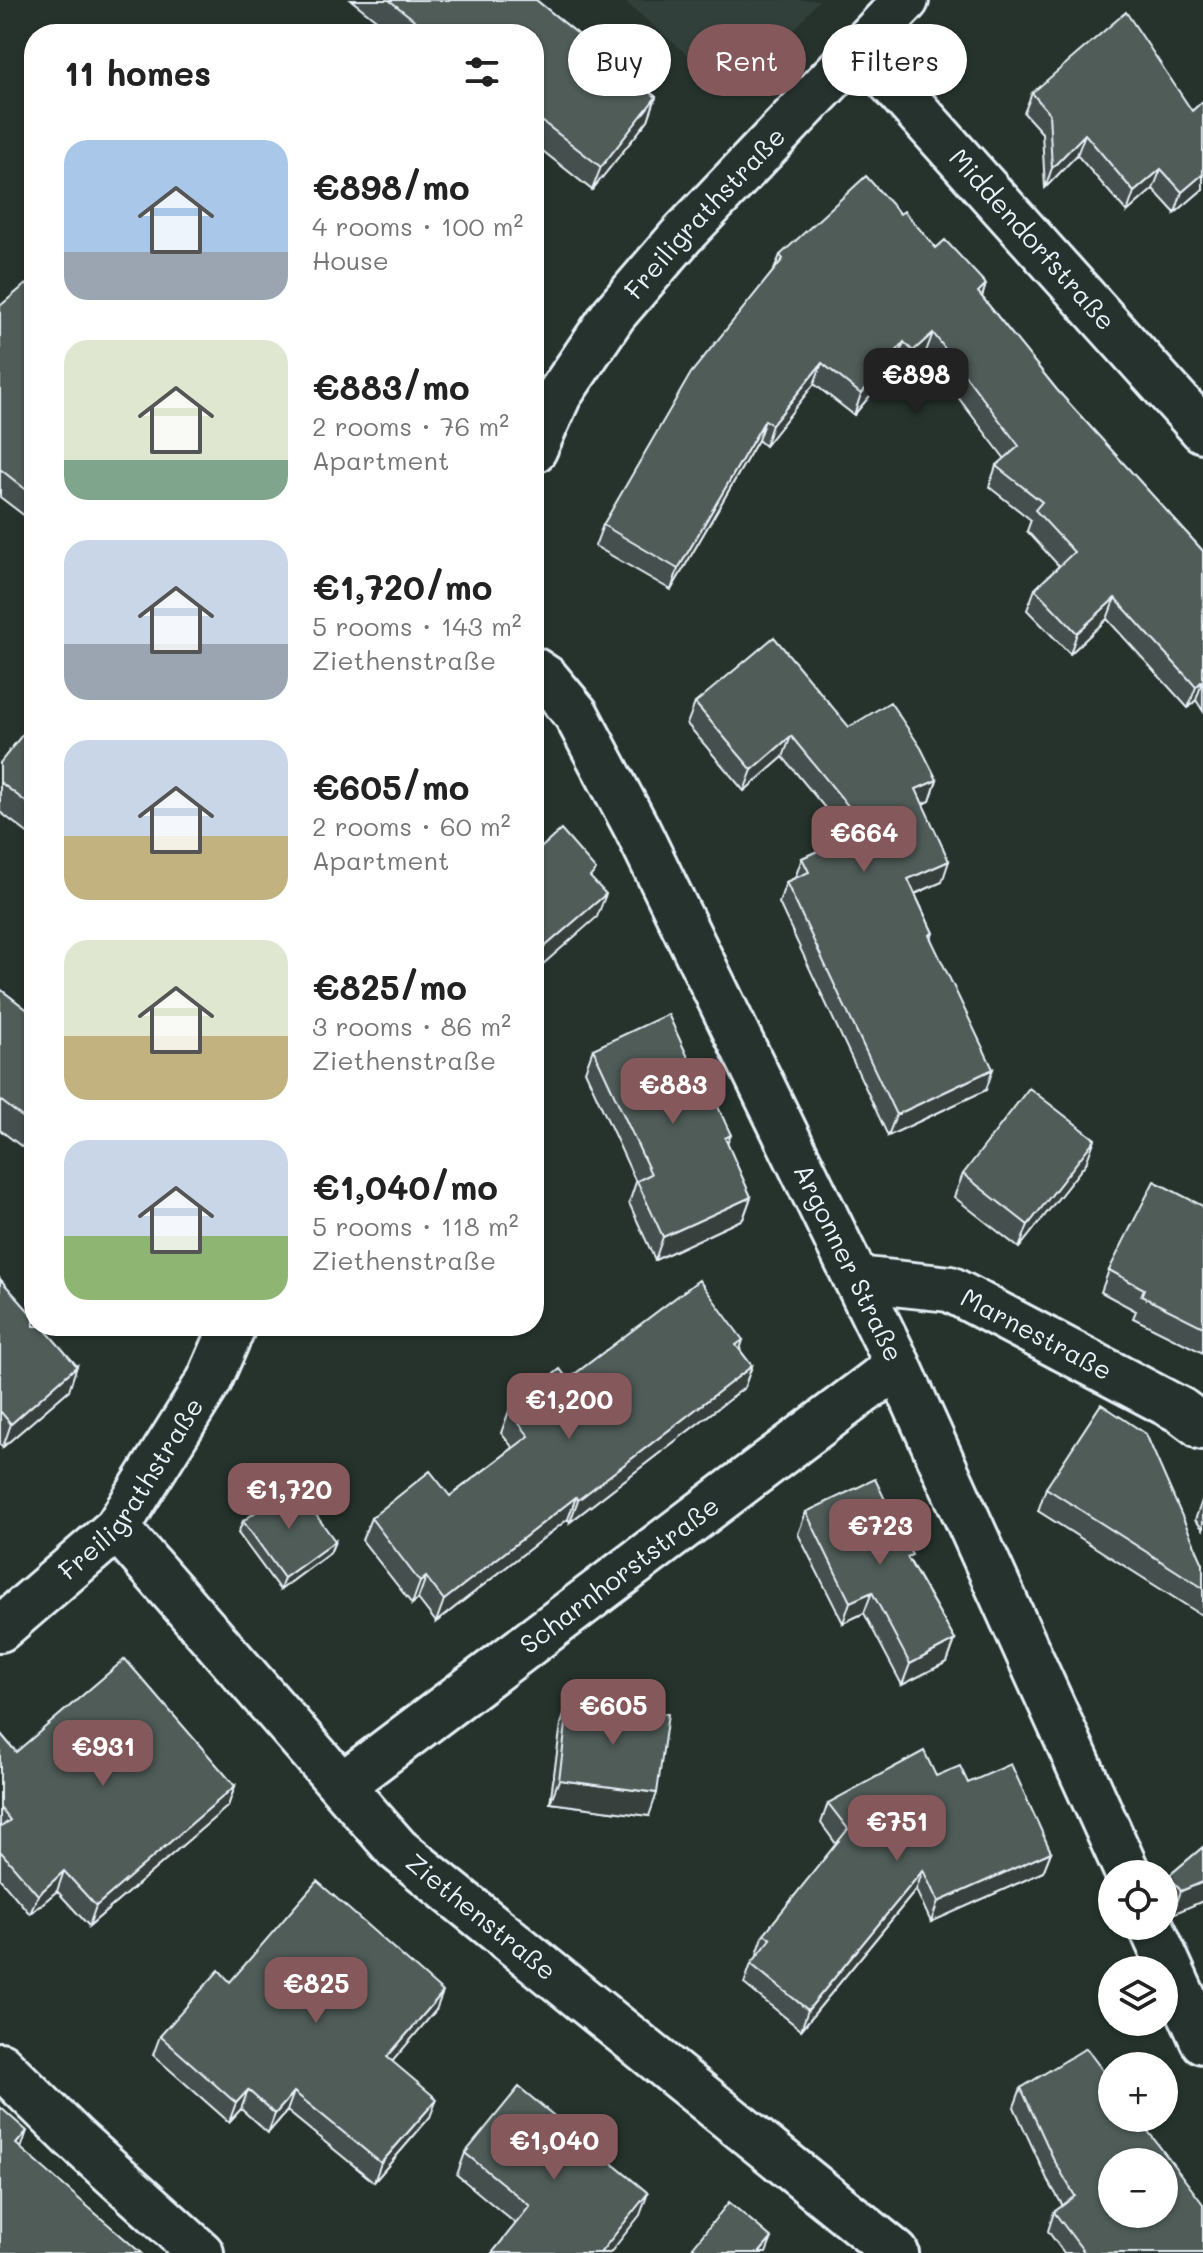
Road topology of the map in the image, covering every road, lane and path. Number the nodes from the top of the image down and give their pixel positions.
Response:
1 (906, 0) edge
2 (884, 24) edge
3 (822, 90) edge
4 (903, 96) edge
5 (544, 428) edge
6 (1203, 430) edge
7 (544, 677) edge
8 (856, 1279) junction
9 (229, 1336) edge
10 (898, 1365) junction
11 (1203, 1427) edge
12 (117, 1528) junction
13 (0, 1629) edge
14 (342, 1785) junction
15 (1122, 1860) edge
16 (1157, 1940) edge
17 (1203, 2041) edge
18 (0, 2065) edge
19 (201, 2253) edge
20 (896, 2253) edge

1 - 2 street, Freiligrathstraße
3 - 5 street, Freiligrathstraße
4 - 6 street, Middendorfstraße
7 - 8 street, Argonner Straße
8 - 10 street, Argonner Straße
8 - 11 street, Marnestraße
9 - 12 street, Freiligrathstraße
10 - 14 street, Scharnhorststraße
10 - 15 street, Argonner Straße
12 - 13 street, Freiligrathstraße
12 - 14 street, Ziethenstraße
14 - 20 street, Ziethenstraße
16 - 17 street
18 - 19 street

